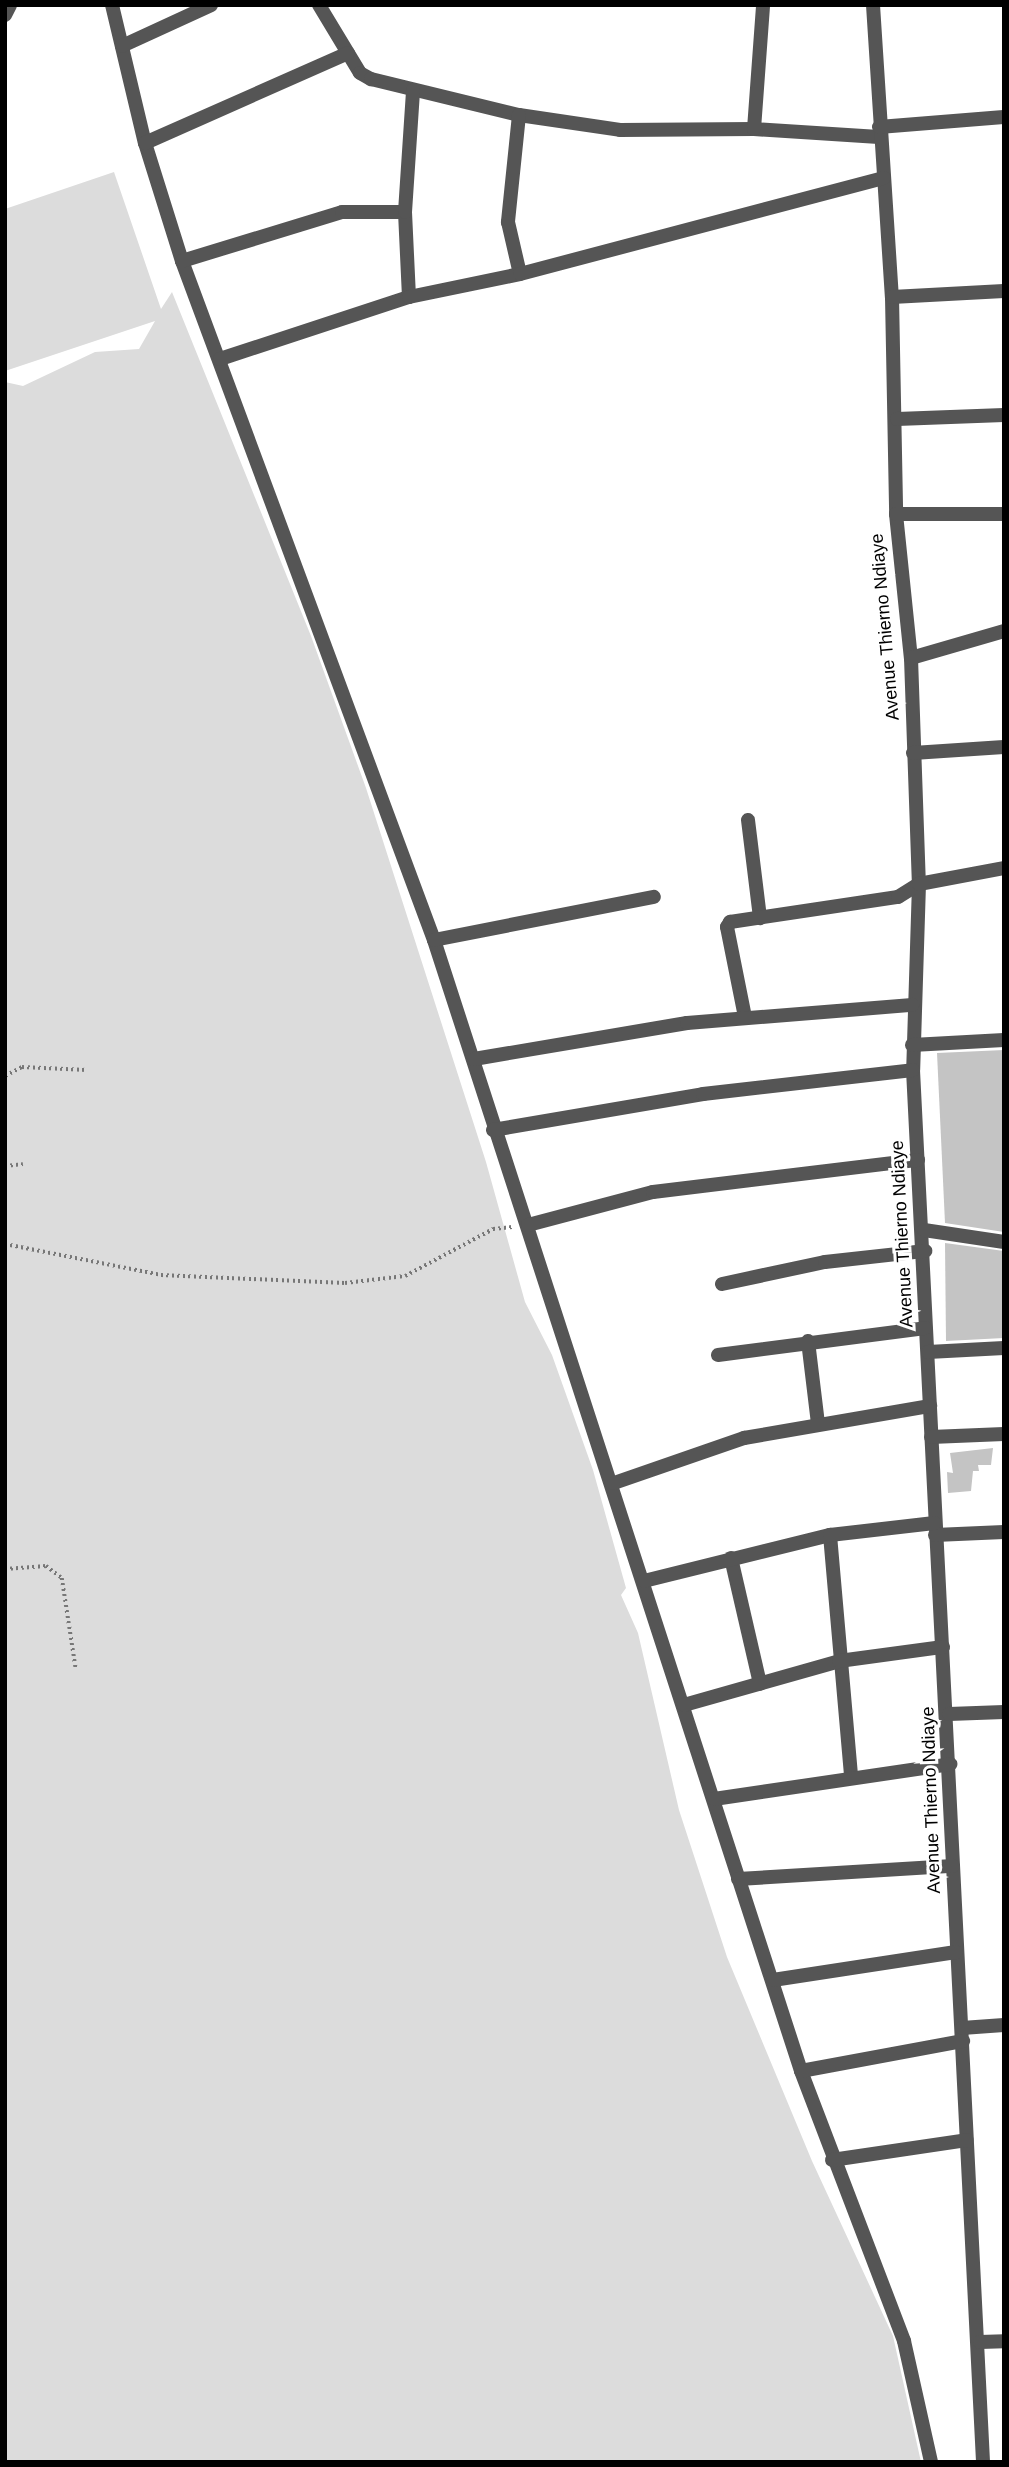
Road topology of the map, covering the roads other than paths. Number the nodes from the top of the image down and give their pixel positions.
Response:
1 (10, 5) edge
2 (112, 5) edge
3 (211, 5) edge
4 (319, 5) edge
5 (763, 5) edge
6 (873, 5) edge
7 (5, 15) edge
8 (122, 46) junction
9 (348, 53) junction
10 (413, 90) junction
11 (519, 115) junction
12 (1004, 117) edge
13 (754, 129) junction
14 (879, 132) junction
15 (145, 143) junction
16 (884, 178) junction
17 (405, 212) junction
18 (182, 261) junction
19 (520, 274) junction
20 (1004, 291) edge
21 (410, 297) junction
22 (892, 297) junction
23 (220, 359) junction
24 (1004, 415) edge
25 (897, 419) junction
26 (1004, 513) edge
27 (896, 514) junction
28 (1004, 631) edge
29 (911, 658) junction
30 (1004, 747) edge
31 (913, 753) junction
32 (748, 820) dead end
33 (1004, 868) edge
34 (919, 884) junction
35 (654, 897) dead end
36 (760, 918) junction
37 (434, 940) junction
38 (912, 1005) junction
39 (745, 1017) junction
40 (1004, 1040) edge
41 (912, 1045) junction
42 (474, 1059) junction
43 (913, 1070) junction
44 (493, 1130) junction
45 (918, 1160) junction
46 (527, 1225) junction
47 (924, 1230) junction
48 (1004, 1242) edge
49 (925, 1251) junction
50 (722, 1284) dead end
51 (925, 1328) junction
52 (808, 1341) junction
53 (1004, 1348) edge
54 (928, 1352) junction
55 (718, 1355) dead end
56 (930, 1406) junction
57 (818, 1424) junction
58 (1004, 1434) edge
59 (931, 1437) junction
60 (614, 1483) junction
61 (935, 1529) junction
62 (1004, 1532) edge
63 (830, 1535) junction
64 (731, 1558) junction
65 (644, 1581) junction
66 (943, 1647) junction
67 (839, 1661) junction
68 (760, 1684) junction
69 (684, 1705) junction
70 (1004, 1712) edge
71 (949, 1714) junction
72 (950, 1764) junction
73 (851, 1776) junction
74 (714, 1799) junction
75 (953, 1866) junction
76 (738, 1879) junction
77 (956, 1952) junction
78 (773, 1980) junction
79 (1004, 2025) edge
80 (962, 2034) junction
81 (801, 2071) junction
82 (967, 2140) junction
83 (832, 2160) junction
84 (1004, 2341) edge
85 (980, 2342) junction
86 (931, 2462) edge
87 (984, 2462) edge

1 - 7 street
2 - 8 street
3 - 8 street
4 - 9 street
5 - 13 street
6 - 14 street, Avenue Thierno Ndiaye
8 - 15 street
9 - 10 street
9 - 15 street
10 - 11 street
10 - 17 street
11 - 13 street
11 - 19 street
12 - 14 street
13 - 14 street
14 - 16 street, Avenue Thierno Ndiaye
15 - 18 street
16 - 19 street
16 - 22 street, Avenue Thierno Ndiaye
17 - 18 street
17 - 21 street
18 - 23 street
19 - 21 street
20 - 22 street
21 - 23 street
22 - 25 street, Avenue Thierno Ndiaye
23 - 37 street
24 - 25 street
25 - 27 street, Avenue Thierno Ndiaye
26 - 27 street
27 - 29 street, Avenue Thierno Ndiaye
28 - 29 street
29 - 31 street, Avenue Thierno Ndiaye
30 - 31 street
31 - 34 street, Avenue Thierno Ndiaye
32 - 36 street
33 - 34 street
34 - 36 street
34 - 38 street, Avenue Thierno Ndiaye
35 - 37 street
36 - 39 street
37 - 42 street
38 - 39 street
38 - 41 street, Avenue Thierno Ndiaye
39 - 42 street
40 - 41 street
41 - 43 street, Avenue Thierno Ndiaye
42 - 44 street
43 - 44 street
43 - 45 street, Avenue Thierno Ndiaye
44 - 46 street
45 - 46 street
45 - 47 street, Avenue Thierno Ndiaye
46 - 60 street
47 - 48 street
47 - 49 street, Avenue Thierno Ndiaye
49 - 50 street
49 - 51 street, Avenue Thierno Ndiaye
51 - 52 street
51 - 54 street, Avenue Thierno Ndiaye
52 - 55 street
52 - 57 street
53 - 54 street
54 - 56 street, Avenue Thierno Ndiaye
56 - 57 street
56 - 59 street, Avenue Thierno Ndiaye
57 - 60 street
58 - 59 street
59 - 61 street, Avenue Thierno Ndiaye
60 - 65 street
61 - 62 street
61 - 63 street
61 - 66 street, Avenue Thierno Ndiaye
63 - 64 street
63 - 67 street
64 - 65 street
64 - 68 street
65 - 69 street
66 - 67 street
66 - 71 street, Avenue Thierno Ndiaye
67 - 68 street
67 - 73 street
68 - 69 street
69 - 74 street
70 - 71 street
71 - 72 street, Avenue Thierno Ndiaye
72 - 73 street
72 - 75 street, Avenue Thierno Ndiaye
73 - 74 street
74 - 76 street
75 - 76 street
75 - 77 street, Avenue Thierno Ndiaye
76 - 78 street
77 - 78 street
77 - 80 street, Avenue Thierno Ndiaye
78 - 81 street
79 - 80 street
80 - 81 street
80 - 82 street, Avenue Thierno Ndiaye
81 - 83 street
82 - 83 street
82 - 85 street, Avenue Thierno Ndiaye
83 - 86 street
84 - 85 street
85 - 87 street, Avenue Thierno Ndiaye

